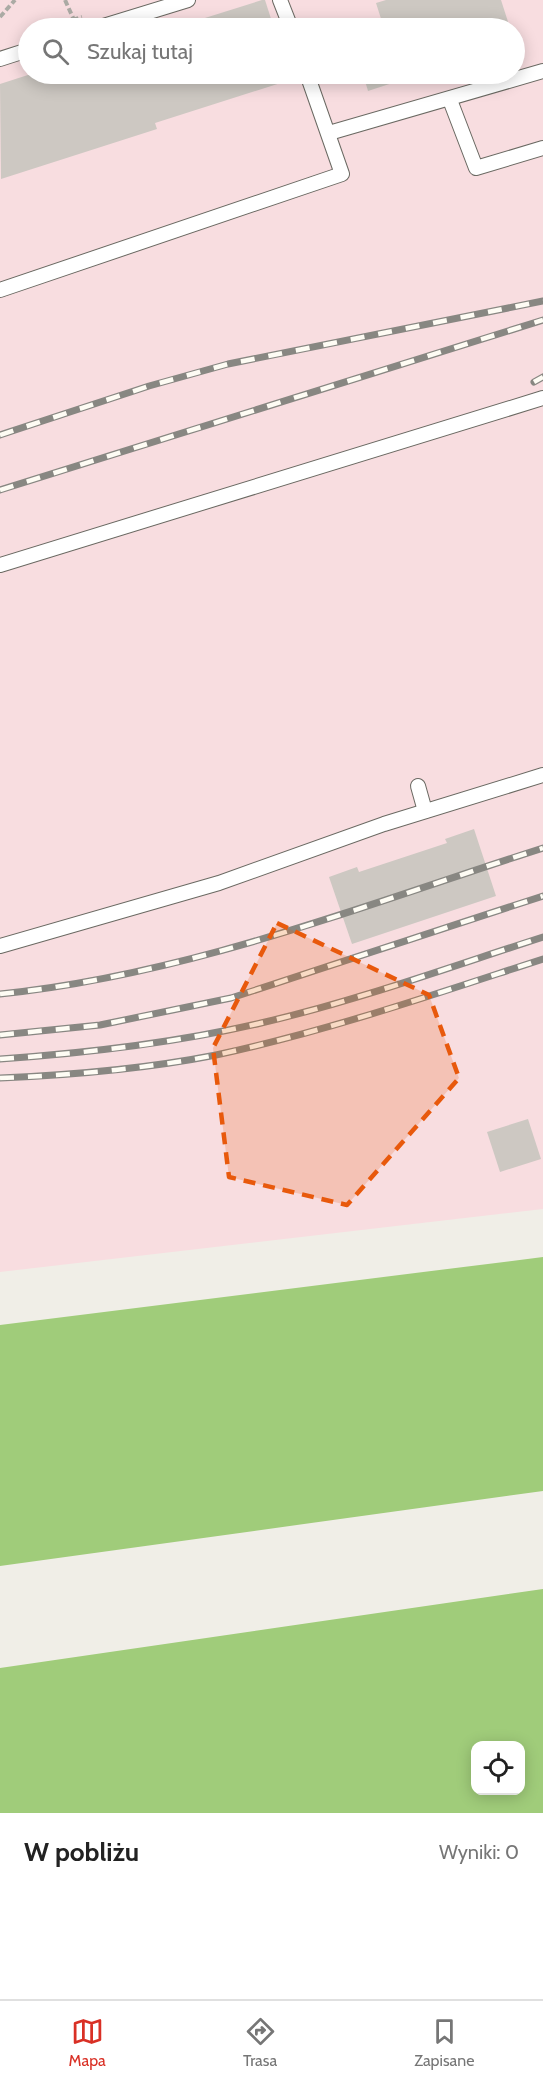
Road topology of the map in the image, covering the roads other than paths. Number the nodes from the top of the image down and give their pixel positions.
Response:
1 (188, 0) edge
2 (280, 0) edge
3 (130, 18) edge
4 (287, 18) edge
5 (18, 53) edge
6 (0, 59) edge
7 (543, 71) edge
8 (525, 77) edge
9 (311, 84) edge
10 (501, 84) edge
11 (450, 100) junction
12 (329, 133) junction
13 (543, 148) edge
14 (0, 290) edge
15 (543, 398) edge
16 (0, 565) edge
17 (543, 775) edge
18 (418, 786) dead end
19 (425, 812) junction
20 (0, 946) edge

1 - 3 lane
2 - 4 lane
5 - 6 lane
7 - 8 lane
9 - 12 lane
10 - 11 lane
11 - 12 lane
11 - 13 lane
12 - 14 lane
15 - 16 lane
17 - 19 lane
18 - 19 lane
19 - 20 lane

